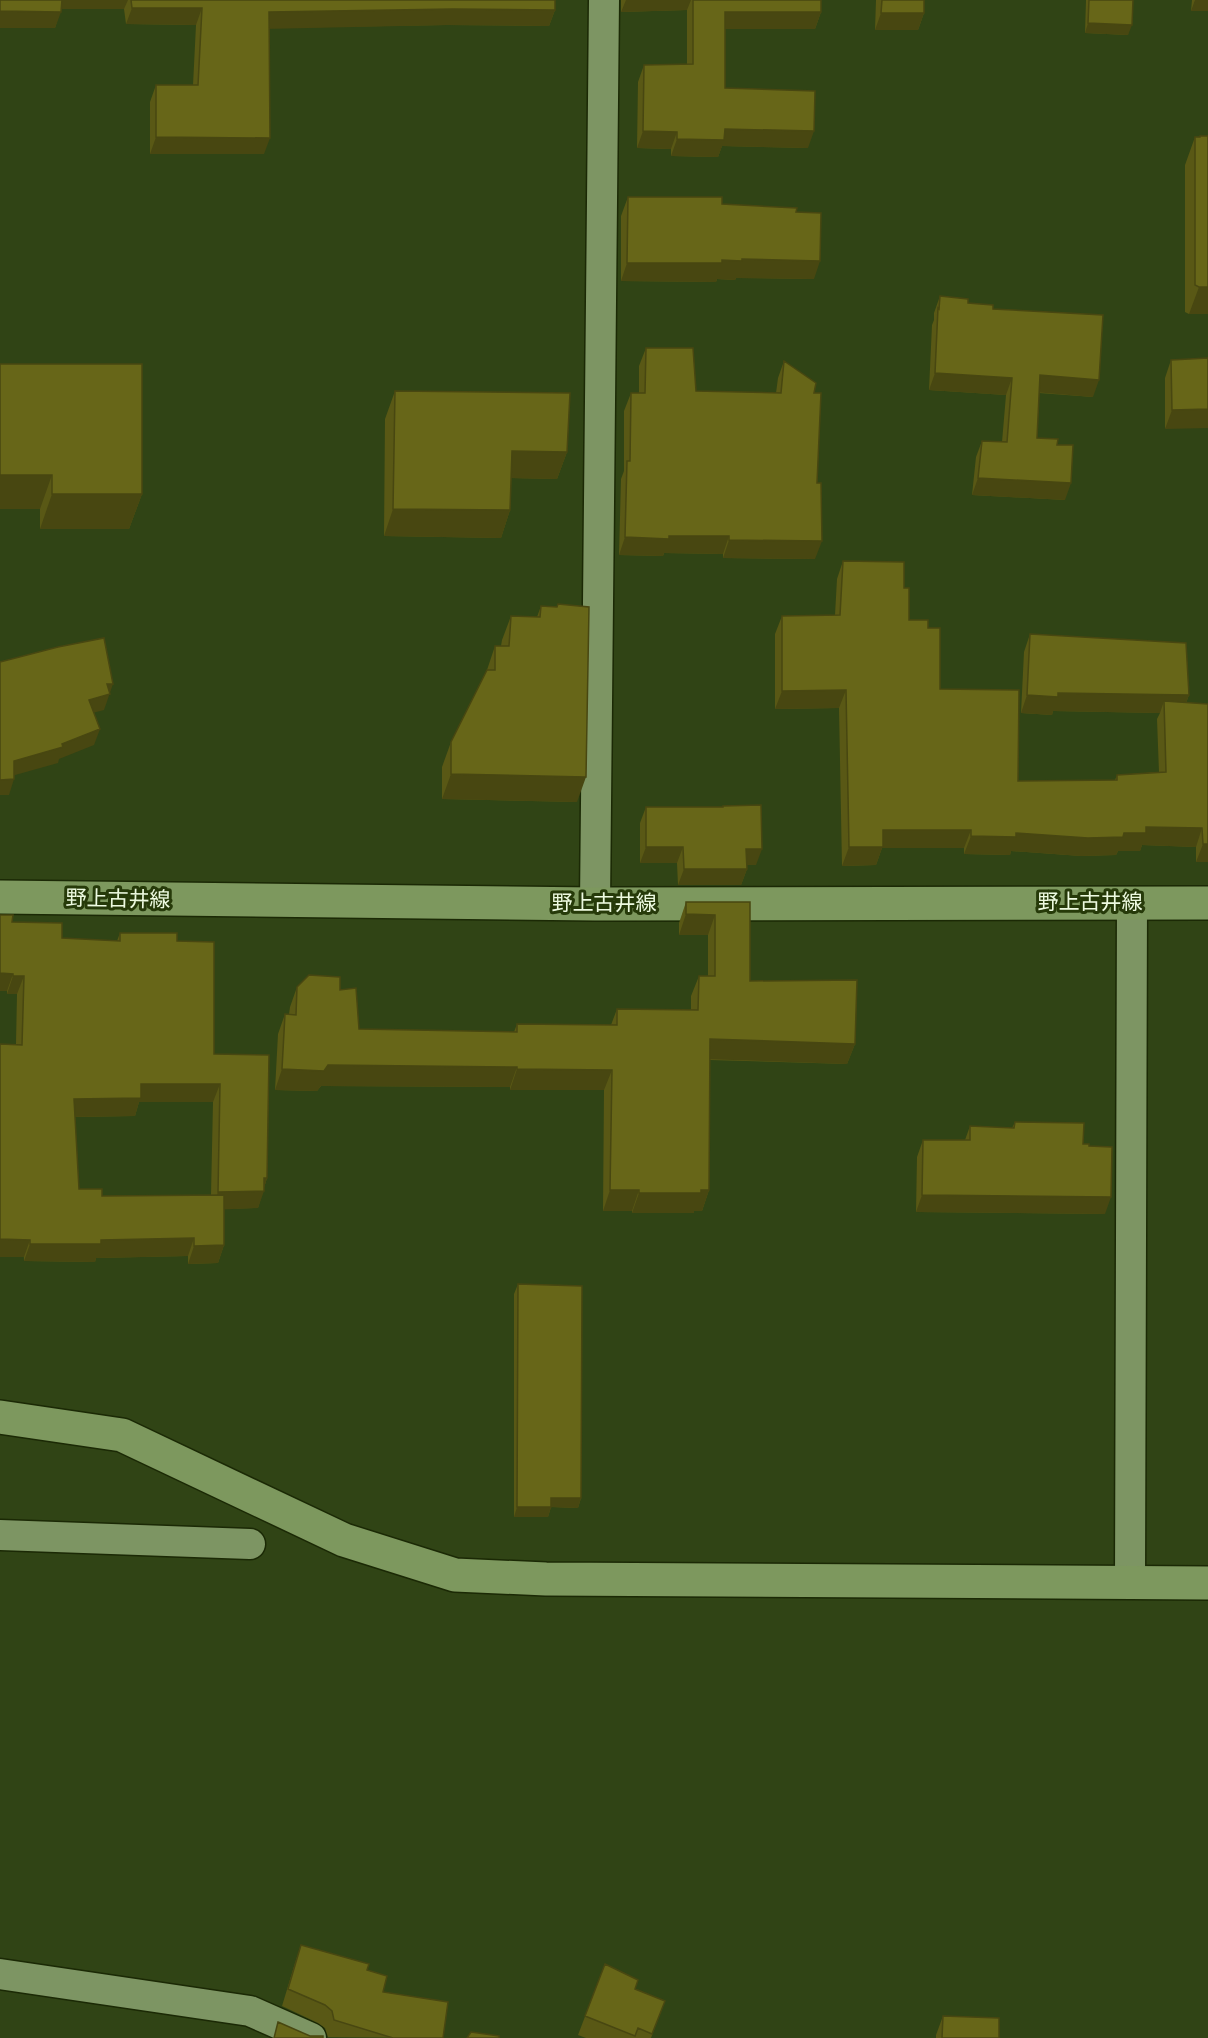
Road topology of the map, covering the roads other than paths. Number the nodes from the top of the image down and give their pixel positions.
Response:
1 (604, 0) edge
2 (0, 897) edge
3 (1132, 902) junction
4 (1208, 903) edge
5 (595, 904) junction
6 (0, 1417) edge
7 (0, 1535) edge
8 (250, 1544) dead end
9 (1130, 1582) junction
10 (1208, 1583) edge
11 (0, 1974) edge
12 (311, 2038) edge

1 - 5 street
2 - 5 street, 野上古井線
3 - 4 street, 野上古井線
3 - 5 street, 野上古井線
3 - 9 street
6 - 9 street
7 - 8 street
9 - 10 street
11 - 12 street

